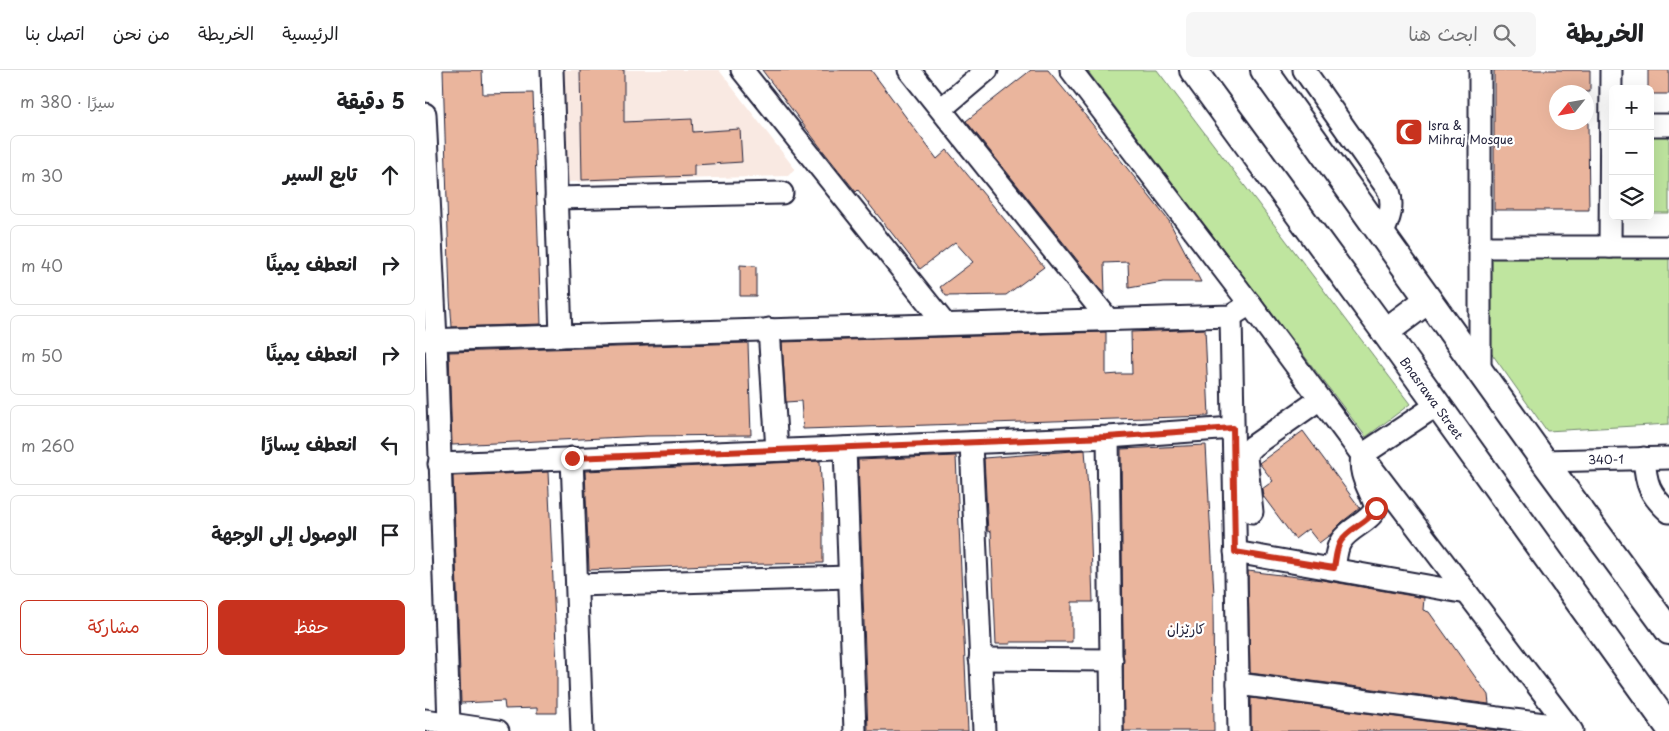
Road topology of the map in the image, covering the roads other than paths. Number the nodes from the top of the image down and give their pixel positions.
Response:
1 (553, 70) edge
2 (743, 70) edge
3 (909, 70) edge
4 (987, 70) edge
5 (1071, 70) edge
6 (1193, 70) edge
7 (1264, 70) edge
8 (1305, 70) edge
9 (1480, 70) edge
10 (1611, 70) edge
11 (1611, 85) edge
12 (941, 109) junction
13 (425, 114) edge
14 (1654, 125) edge
15 (1669, 126) edge
16 (1611, 130) edge
17 (782, 193) dead end
18 (556, 198) junction
19 (1383, 235) junction
20 (1669, 246) edge
21 (1479, 247) junction
22 (1610, 247) junction
23 (1428, 300) junction
24 (1250, 304) junction
25 (1231, 316) junction
26 (1108, 319) junction
27 (945, 324) junction
28 (769, 330) junction
29 (1385, 332) junction
30 (561, 336) junction
31 (430, 340) edge
32 (1479, 370) junction
33 (1320, 399) junction
34 (1437, 405) junction
35 (1233, 428) junction
36 (1107, 437) junction
37 (971, 442) junction
38 (845, 448) junction
39 (777, 450) junction
40 (1362, 455) junction
41 (572, 458) junction
42 (1644, 458) junction
43 (1669, 458) edge
44 (1544, 461) junction
45 (439, 464) junction
46 (1252, 512) dead end
47 (1669, 512) edge
48 (1235, 552) junction
49 (1334, 568) junction
50 (849, 577) junction
51 (577, 585) junction
52 (1467, 592) junction
53 (1669, 631) edge
54 (980, 659) junction
55 (1111, 660) junction
56 (1238, 684) junction
57 (425, 720) edge
58 (449, 724) junction
59 (1669, 727) edge
60 (1570, 729) edge
61 (498, 731) edge
62 (581, 731) edge
63 (855, 731) edge
64 (984, 731) edge
65 (1112, 731) edge
66 (1239, 731) edge
67 (1662, 731) edge

1 - 18 street
2 - 27 street
3 - 12 street
4 - 12 street
5 - 24 street
6 - 29 main road, Bnasrawa Street
7 - 19 main road
8 - 19 street
9 - 21 street
10 - 11 street
12 - 26 street
13 - 31 street
14 - 15 street
16 - 22 street
17 - 18 street
18 - 30 street
19 - 23 main road
20 - 22 street
21 - 22 street
21 - 32 street
23 - 29 main road
23 - 32 main road
24 - 25 street
24 - 33 street
25 - 26 street
25 - 35 street
26 - 27 street
27 - 28 street
28 - 30 street
28 - 39 street
29 - 34 main road, Bnasrawa Street
30 - 31 street
31 - 45 street
32 - 44 main road
33 - 40 street
33 - 46 street
34 - 40 street
34 - 59 main road, Bnasrawa Street
35 - 36 street
35 - 48 street
36 - 37 street
36 - 55 street
37 - 38 street
37 - 54 street
38 - 39 street
38 - 50 street
39 - 41 street
40 - 49 street
40 - 52 street
41 - 45 street
41 - 51 street
42 - 43 street, 340-1
42 - 44 street, 340-1
42 - 47 street
44 - 53 main road
45 - 58 street
48 - 49 street
48 - 56 street
49 - 52 street
50 - 51 street
50 - 63 street
51 - 62 street
52 - 60 street
54 - 55 street
54 - 64 street
55 - 65 street
56 - 60 street
56 - 66 street
57 - 58 street
58 - 61 street
59 - 67 street

